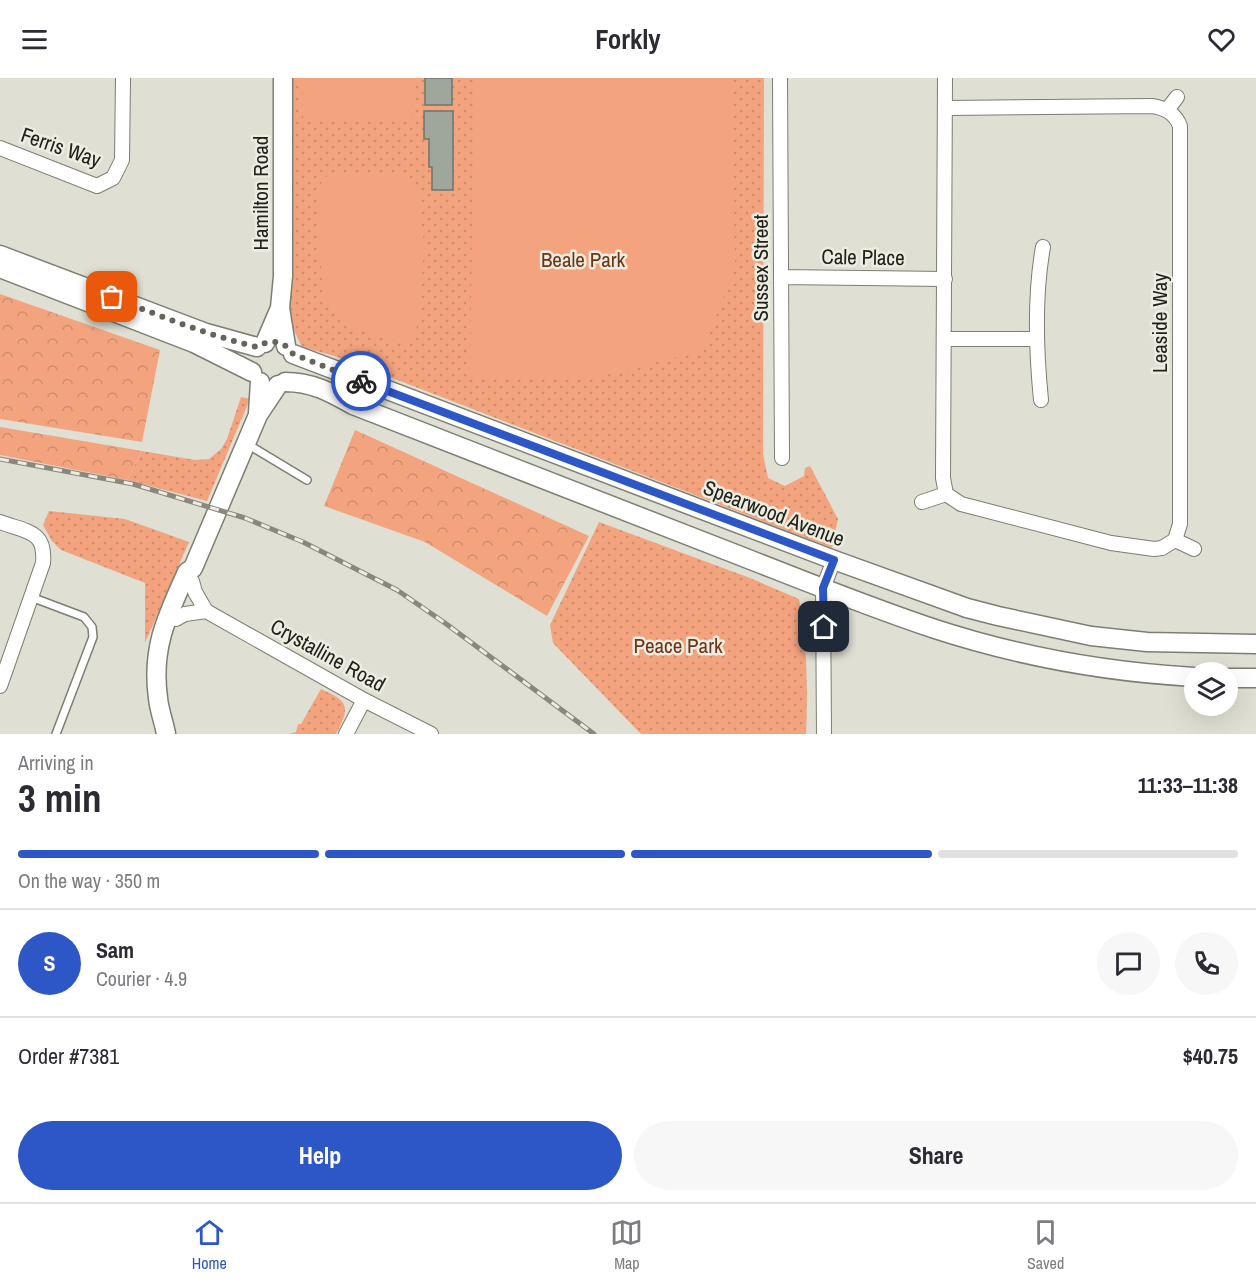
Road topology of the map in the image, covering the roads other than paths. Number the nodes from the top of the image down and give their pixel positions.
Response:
1 (123, 78) edge
2 (283, 78) edge
3 (780, 78) edge
4 (945, 78) edge
5 (1177, 97) dead end
6 (946, 108) junction
7 (1167, 110) junction
8 (0, 148) edge
9 (1043, 247) dead end
10 (0, 255) edge
11 (0, 268) edge
12 (781, 277) junction
13 (945, 279) junction
14 (280, 308) junction
15 (945, 339) junction
16 (1037, 339) junction
17 (261, 345) junction
18 (290, 350) junction
19 (269, 381) junction
20 (1041, 400) dead end
21 (245, 442) junction
22 (782, 458) dead end
23 (308, 480) dead end
24 (946, 494) junction
25 (922, 502) dead end
26 (0, 522) edge
27 (1175, 540) junction
28 (1194, 549) dead end
29 (834, 560) junction
30 (192, 574) junction
31 (823, 588) junction
32 (31, 597) junction
33 (206, 610) junction
34 (176, 619) junction
35 (1256, 644) edge
36 (1184, 676) edge
37 (1238, 678) edge
38 (1256, 678) edge
39 (0, 686) edge
40 (364, 699) junction
41 (425, 732) edge
42 (56, 734) edge
43 (166, 734) edge
44 (177, 734) edge
45 (346, 734) edge
46 (825, 734) edge

1 - 8 street, Ferris Way
2 - 14 main road, Hamilton Road
3 - 12 street, Sussex Street
4 - 6 street
5 - 7 street
6 - 7 street
6 - 13 street
7 - 27 street, Leaside Way
9 - 16 street
10 - 17 main road
11 - 19 main road
12 - 13 street, Cale Place
12 - 22 street, Sussex Street
13 - 15 street
14 - 17 main road, Hamilton Road
14 - 18 main road, Hamilton Road
15 - 16 street
15 - 24 street
16 - 20 street
17 - 18 main road
17 - 19 main road
18 - 19 main road
18 - 29 main road, Spearwood Avenue
19 - 21 main road
19 - 31 main road
21 - 23 lane
21 - 30 main road
24 - 25 street
24 - 27 street
26 - 32 street
27 - 28 street
29 - 31 street
29 - 35 main road, Spearwood Avenue
30 - 33 street
30 - 34 main road
30 - 43 main road
31 - 36 main road
31 - 46 street
32 - 39 street
32 - 42 lane
33 - 34 street
33 - 40 street, Crystalline Road
34 - 44 main road
37 - 38 main road
40 - 41 street, Crystalline Road
40 - 45 street

